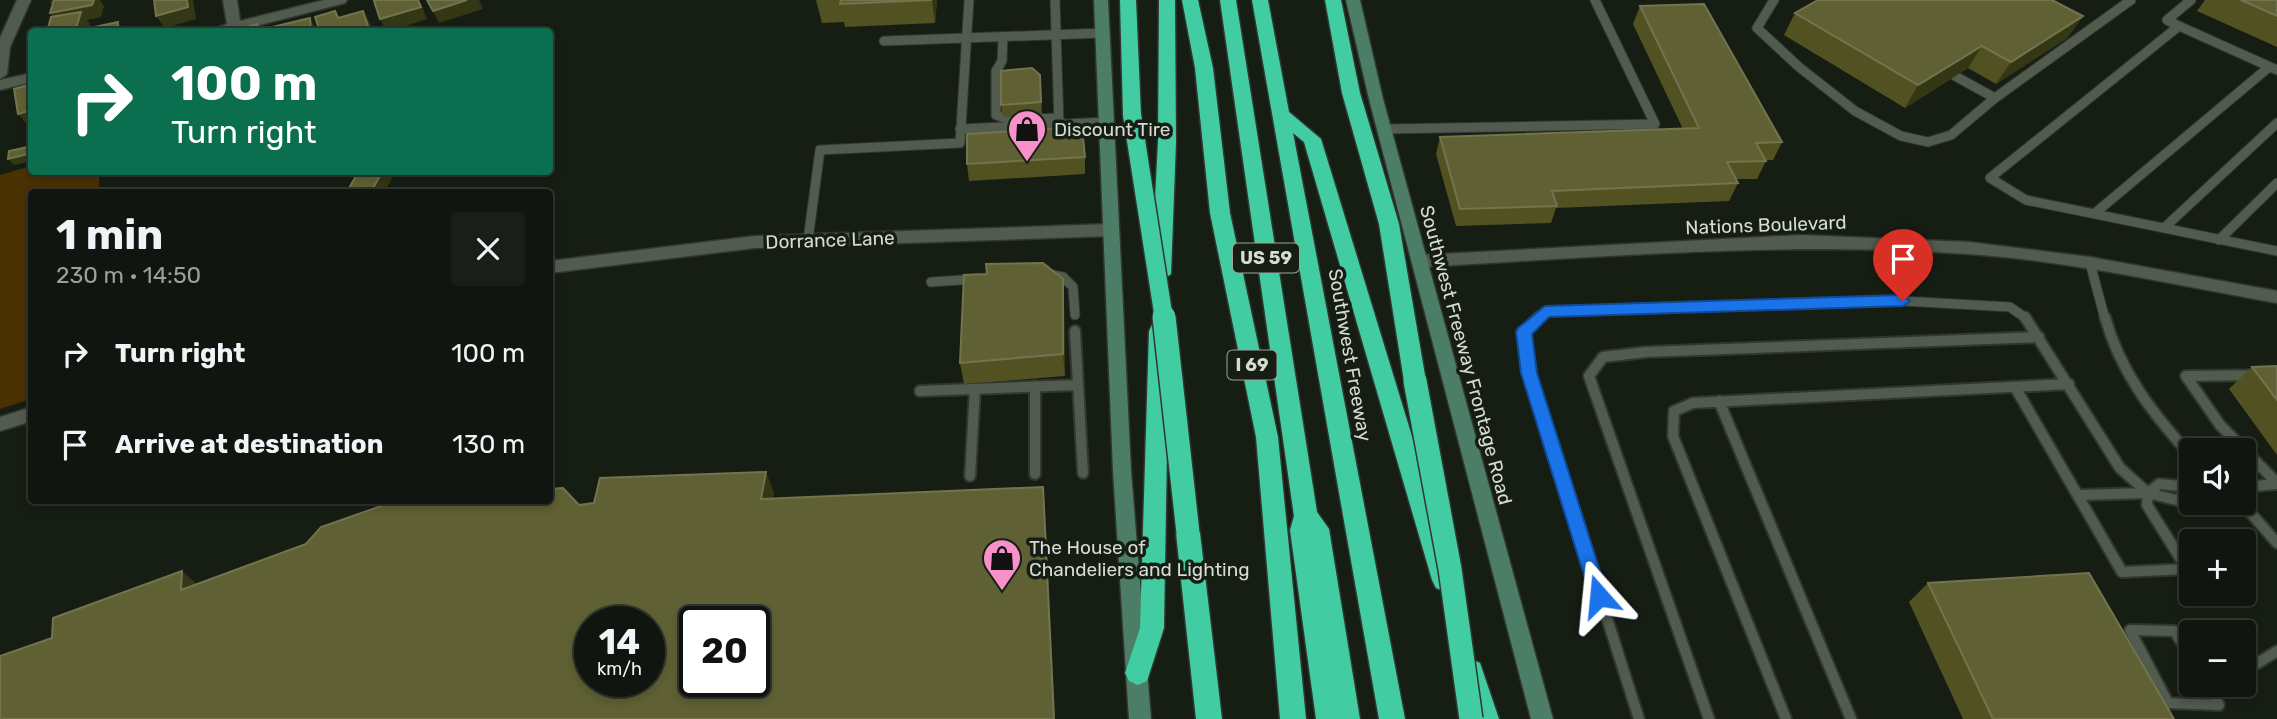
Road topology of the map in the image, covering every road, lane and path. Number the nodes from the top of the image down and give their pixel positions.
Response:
1 (24, 0) edge
2 (230, 0) edge
3 (340, 0) edge
4 (969, 0) edge
5 (1055, 0) edge
6 (1101, 0) edge
7 (1128, 0) edge
8 (1167, 0) edge
9 (1190, 0) edge
10 (1228, 0) edge
11 (1260, 0) edge
12 (1333, 0) edge
13 (1353, 0) edge
14 (1595, 0) edge
15 (1774, 0) edge
16 (2131, 0) edge
17 (2192, 0) edge
18 (282, 7) edge
19 (234, 26) junction
20 (2179, 26) junction
21 (227, 28) edge
22 (2070, 30) edge
23 (1103, 33) junction
24 (2081, 35) junction
25 (1056, 36) junction
26 (1003, 38) junction
27 (966, 39) junction
28 (884, 41) dead end
29 (2273, 69) edge
30 (0, 74) edge
31 (1955, 76) edge
32 (28, 78) edge
33 (0, 85) edge
34 (1995, 98) junction
35 (1281, 114) junction
36 (1058, 121) junction
37 (1107, 122) junction
38 (2277, 123) edge
39 (960, 129) junction
40 (1385, 129) junction
41 (2277, 183) edge
42 (2094, 214) junction
43 (2164, 229) junction
44 (1111, 230) junction
45 (808, 240) junction
46 (2219, 240) junction
47 (2277, 251) edge
48 (1421, 261) junction
49 (2090, 263) junction
50 (553, 267) edge
51 (1038, 274) edge
52 (985, 278) edge
53 (931, 282) dead end
54 (2277, 297) edge
55 (1075, 315) dead end
56 (1075, 331) dead end
57 (2039, 337) junction
58 (2277, 375) edge
59 (1078, 384) junction
60 (2069, 384) junction
61 (1035, 386) junction
62 (2015, 387) junction
63 (975, 389) junction
64 (920, 391) dead end
65 (1719, 401) junction
66 (28, 415) edge
67 (0, 424) edge
68 (2179, 443) edge
69 (1083, 472) dead end
70 (1035, 474) dead end
71 (970, 477) dead end
72 (2277, 483) edge
73 (2179, 486) edge
74 (2256, 486) edge
75 (2148, 492) junction
76 (2077, 495) junction
77 (2179, 499) edge
78 (2252, 515) edge
79 (1307, 516) junction
80 (2277, 543) edge
81 (2179, 638) edge
82 (2277, 651) edge
83 (2256, 664) edge
84 (1138, 673) junction
85 (2215, 697) edge
86 (1140, 719) edge
87 (1209, 719) edge
88 (1293, 719) edge
89 (1329, 719) edge
90 (1347, 719) edge
91 (1392, 719) edge
92 (1471, 719) edge
93 (1486, 719) edge
94 (1542, 719) edge
95 (1639, 719) edge
96 (1709, 719) edge
97 (1786, 719) edge
98 (1851, 719) edge

1 - 30 street
2 - 19 street
3 - 18 street
4 - 27 lane
5 - 25 lane
6 - 23 main road
7 - 87 highway, bridge
8 - 84 highway
9 - 88 highway, I 69
10 - 79 highway, US 59
11 - 35 highway, Southwest Freeway
12 - 92 highway, bridge
13 - 40 main road, Southwest Freeway Frontage Road
14 - 40 lane
15 - 34 lane
16 - 24 lane
17 - 20 lane
18 - 19 street
19 - 21 street
20 - 29 lane
20 - 42 lane
22 - 24 lane
23 - 25 lane
23 - 37 main road
24 - 34 lane
25 - 26 lane
25 - 36 lane
26 - 27 lane
26 - 36 lane
27 - 28 lane
27 - 39 lane
29 - 42 lane
31 - 34 lane
32 - 33 street
35 - 91 highway, Southwest Freeway
35 - 93 highway
36 - 37 lane
36 - 39 lane
37 - 44 main road
38 - 43 lane
39 - 45 lane
40 - 48 main road, Southwest Freeway Frontage Road
41 - 46 lane
42 - 43 lane
43 - 46 lane
44 - 45 street, Dorrance Lane
44 - 84 main road
45 - 50 street, Dorrance Lane
46 - 47 lane
48 - 49 street, Nations Boulevard
48 - 94 main road, Southwest Freeway Frontage Road
49 - 54 street, Nations Boulevard
49 - 68 lane
51 - 55 lane
52 - 53 lane
56 - 59 lane
57 - 60 lane
57 - 95 lane
57 - 96 lane
58 - 72 lane
59 - 61 lane
59 - 69 lane
60 - 62 lane
60 - 75 lane
61 - 63 lane
61 - 70 lane
62 - 65 lane
62 - 76 lane
63 - 64 lane
63 - 71 lane
65 - 97 lane
65 - 98 lane
66 - 67 street
72 - 74 lane
73 - 75 lane
75 - 76 lane
75 - 76 lane
75 - 77 lane
78 - 80 lane
79 - 89 highway
79 - 90 highway
81 - 85 lane
82 - 83 lane
84 - 86 main road

